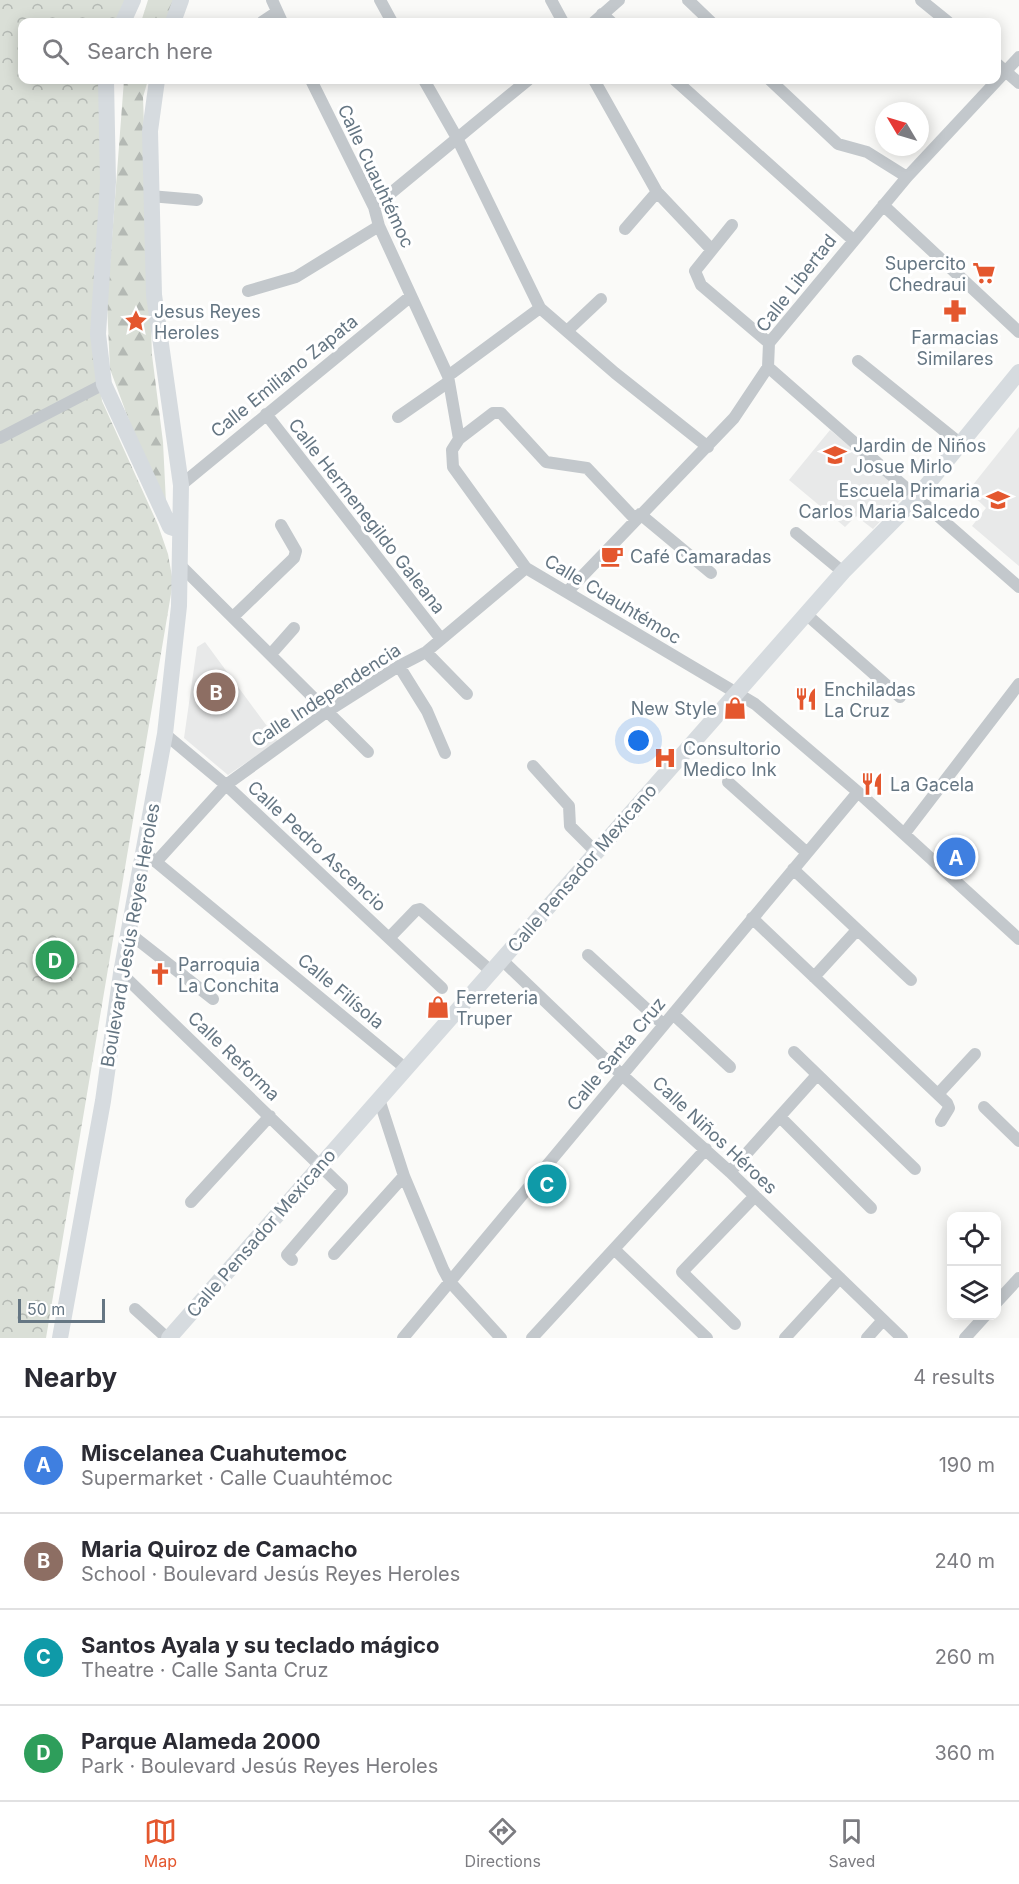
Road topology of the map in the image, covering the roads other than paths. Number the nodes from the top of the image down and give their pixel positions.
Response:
1 (133, 0) edge
2 (181, 0) edge
3 (380, 0) edge
4 (551, 0) edge
5 (619, 0) edge
6 (688, 0) edge
7 (921, 0) edge
8 (125, 18) edge
9 (174, 18) edge
10 (390, 18) edge
11 (561, 18) edge
12 (604, 18) edge
13 (707, 18) edge
14 (943, 18) edge
15 (1019, 57) edge
16 (1001, 67) edge
17 (1007, 72) junction
18 (1001, 78) edge
19 (1019, 83) edge
20 (106, 84) edge
21 (156, 84) edge
22 (313, 84) edge
23 (426, 84) edge
24 (523, 84) edge
25 (596, 84) edge
26 (679, 84) edge
27 (774, 84) edge
28 (996, 84) edge
29 (457, 138) junction
30 (907, 177) junction
31 (657, 192) junction
32 (150, 195) junction
33 (197, 200) dead end
34 (883, 204) junction
35 (374, 207) junction
36 (732, 225) dead end
37 (379, 226) junction
38 (625, 229) dead end
39 (852, 239) junction
40 (711, 249) junction
41 (248, 291) dead end
42 (411, 296) junction
43 (601, 299) dead end
44 (540, 308) junction
45 (567, 331) junction
46 (1019, 332) edge
47 (769, 343) junction
48 (858, 361) dead end
49 (768, 367) junction
50 (1019, 372) edge
51 (447, 380) junction
52 (104, 384) junction
53 (266, 414) junction
54 (398, 417) dead end
55 (0, 438) edge
56 (459, 439) junction
57 (962, 445) junction
58 (708, 447) junction
59 (181, 485) junction
60 (917, 497) junction
61 (638, 517) junction
62 (281, 525) dead end
63 (179, 530) junction
64 (796, 533) dead end
65 (180, 564) junction
66 (526, 568) junction
67 (843, 572) junction
68 (711, 573) dead end
69 (1019, 586) edge
70 (567, 591) junction
71 (806, 614) junction
72 (234, 616) junction
73 (294, 628) dead end
74 (441, 639) junction
75 (426, 652) junction
76 (271, 654) junction
77 (399, 666) junction
78 (1019, 684) edge
79 (736, 692) junction
80 (466, 694) dead end
81 (900, 697) dead end
82 (328, 711) junction
83 (165, 734) junction
84 (368, 752) dead end
85 (445, 753) dead end
86 (533, 766) dead end
87 (728, 782) dead end
88 (226, 785) junction
89 (858, 792) junction
90 (904, 834) junction
91 (143, 850) junction
92 (596, 852) junction
93 (806, 852) junction
94 (156, 862) junction
95 (793, 869) junction
96 (752, 918) junction
97 (857, 930) junction
98 (129, 933) junction
99 (389, 938) junction
100 (1019, 939) edge
101 (588, 955) dead end
102 (497, 966) junction
103 (121, 973) junction
104 (814, 977) junction
105 (911, 980) dead end
106 (442, 988) dead end
107 (213, 999) dead end
108 (673, 1014) junction
109 (664, 1025) junction
110 (794, 1052) dead end
111 (975, 1054) dead end
112 (730, 1067) dead end
113 (405, 1068) junction
114 (622, 1075) junction
115 (817, 1075) junction
116 (938, 1094) junction
117 (379, 1099) junction
118 (984, 1107) dead end
119 (270, 1116) junction
120 (780, 1117) junction
121 (940, 1121) dead end
122 (1019, 1141) edge
123 (706, 1149) junction
124 (319, 1167) junction
125 (915, 1169) dead end
126 (730, 1172) junction
127 (404, 1176) junction
128 (756, 1196) junction
129 (191, 1202) dead end
130 (871, 1208) dead end
131 (615, 1250) junction
132 (334, 1254) dead end
133 (289, 1258) dead end
134 (840, 1278) junction
135 (1019, 1278) edge
136 (450, 1282) junction
137 (1001, 1298) edge
138 (135, 1309) dead end
139 (884, 1320) junction
140 (981, 1320) edge
141 (735, 1324) dead end
142 (174, 1336) edge
143 (60, 1338) edge
144 (402, 1338) edge
145 (501, 1338) edge
146 (532, 1338) edge
147 (706, 1338) edge
148 (785, 1338) edge
149 (867, 1338) edge
150 (902, 1338) edge
151 (965, 1338) edge

1 - 8 main road
2 - 9 main road
3 - 10 street
4 - 11 street
5 - 12 street
6 - 13 street
7 - 14 street
15 - 17 street, Calle Libertad
16 - 17 street
17 - 18 street, Calle Libertad
17 - 19 street
20 - 52 main road
21 - 32 main road, Boulevard Jesús Reyes Heroles
22 - 35 street, Calle Cuauhtémoc
23 - 29 street
24 - 29 street
25 - 31 street
26 - 39 street
27 - 30 street
28 - 30 street, Calle Libertad
29 - 35 street
29 - 44 street
30 - 34 street, Calle Libertad
31 - 38 street
31 - 40 street
32 - 33 street
32 - 59 main road, Boulevard Jesús Reyes Heroles
34 - 39 street, Calle Libertad
34 - 46 street
35 - 37 street, Calle Cuauhtémoc
36 - 40 street
37 - 41 street
37 - 42 street, Calle Cuauhtémoc
39 - 47 street, Calle Libertad
40 - 47 street
42 - 51 street, Calle Cuauhtémoc
42 - 53 street, Calle Emiliano Zapata
43 - 45 street
44 - 45 street
44 - 51 street
45 - 58 street
47 - 49 street, Calle Libertad
48 - 57 street
49 - 58 street
49 - 60 street
50 - 57 main road, Calle Pensador Mexicano
51 - 54 street
51 - 56 street, Calle Cuauhtémoc
52 - 55 street
52 - 63 main road
53 - 59 street, Calle Emiliano Zapata
53 - 74 street, Calle Hermenegildo Galeana
56 - 61 street
56 - 66 street, Calle Cuauhtémoc
57 - 60 main road, Calle Pensador Mexicano
58 - 61 street
59 - 63 main road, Boulevard Jesús Reyes Heroles
60 - 67 main road, Calle Pensador Mexicano
60 - 69 street
61 - 68 street
61 - 70 street
62 - 72 street
63 - 65 main road, Boulevard Jesús Reyes Heroles
64 - 67 street
65 - 72 street
65 - 83 main road, Boulevard Jesús Reyes Heroles
66 - 70 street, Calle Cuauhtémoc
66 - 74 street, Calle Independencia
67 - 71 main road, Calle Pensador Mexicano
70 - 79 street, Calle Cuauhtémoc
71 - 79 main road, Calle Pensador Mexicano
71 - 81 street
72 - 76 street
73 - 76 street
74 - 75 street, Calle Independencia
75 - 77 street, Calle Independencia
75 - 80 street
76 - 82 street
77 - 82 street, Calle Independencia
77 - 85 street
78 - 90 street
79 - 89 street, Calle Cuauhtémoc
79 - 92 main road, Calle Pensador Mexicano
82 - 84 street
82 - 88 street, Calle Independencia
83 - 88 street, Calle Pedro Ascencio
83 - 91 main road, Boulevard Jesús Reyes Heroles
86 - 92 street
87 - 93 street
88 - 94 street, Calle Independencia
88 - 99 street, Calle Pedro Ascencio
89 - 90 street, Calle Cuauhtémoc
89 - 93 street, Calle Santa Cruz
90 - 100 street, Calle Cuauhtémoc
91 - 94 street, Calle Filísola
91 - 98 main road, Boulevard Jesús Reyes Heroles
92 - 102 main road, Calle Pensador Mexicano
93 - 95 street, Calle Santa Cruz
94 - 113 street, Calle Filísola
95 - 96 street, Calle Santa Cruz
95 - 97 street
96 - 104 street
96 - 108 street, Calle Santa Cruz
97 - 104 street
97 - 105 street
98 - 103 main road, Boulevard Jesús Reyes Heroles
98 - 107 street
99 - 102 street, Calle Niños Héroes
99 - 106 street, Calle Pedro Ascencio
101 - 109 street
102 - 113 main road, Calle Pensador Mexicano
102 - 114 street, Calle Niños Héroes
103 - 119 street, Calle Reforma
103 - 143 main road, Boulevard Jesús Reyes Heroles
104 - 116 street
108 - 109 street, Calle Santa Cruz
108 - 112 street
109 - 114 street, Calle Santa Cruz
110 - 115 street
111 - 116 street
113 - 117 main road, Calle Pensador Mexicano
114 - 123 street, Calle Niños Héroes
114 - 136 street, Calle Santa Cruz
115 - 120 street
115 - 125 street
116 - 121 street
117 - 124 main road, Calle Pensador Mexicano
117 - 127 street
118 - 122 street
119 - 124 street, Calle Reforma
119 - 129 street
120 - 126 street
120 - 130 street
123 - 126 street, Calle Niños Héroes
123 - 131 street
124 - 133 street, Calle Reforma
124 - 142 main road, Calle Pensador Mexicano
126 - 128 street, Calle Niños Héroes
127 - 132 street
127 - 136 street
128 - 134 street, Calle Niños Héroes
128 - 141 street
131 - 146 street
131 - 147 street
134 - 139 street, Calle Niños Héroes
134 - 148 street
135 - 137 street
136 - 144 street, Calle Santa Cruz
136 - 145 street
138 - 142 street
139 - 149 street
139 - 150 street, Calle Niños Héroes
140 - 151 street

